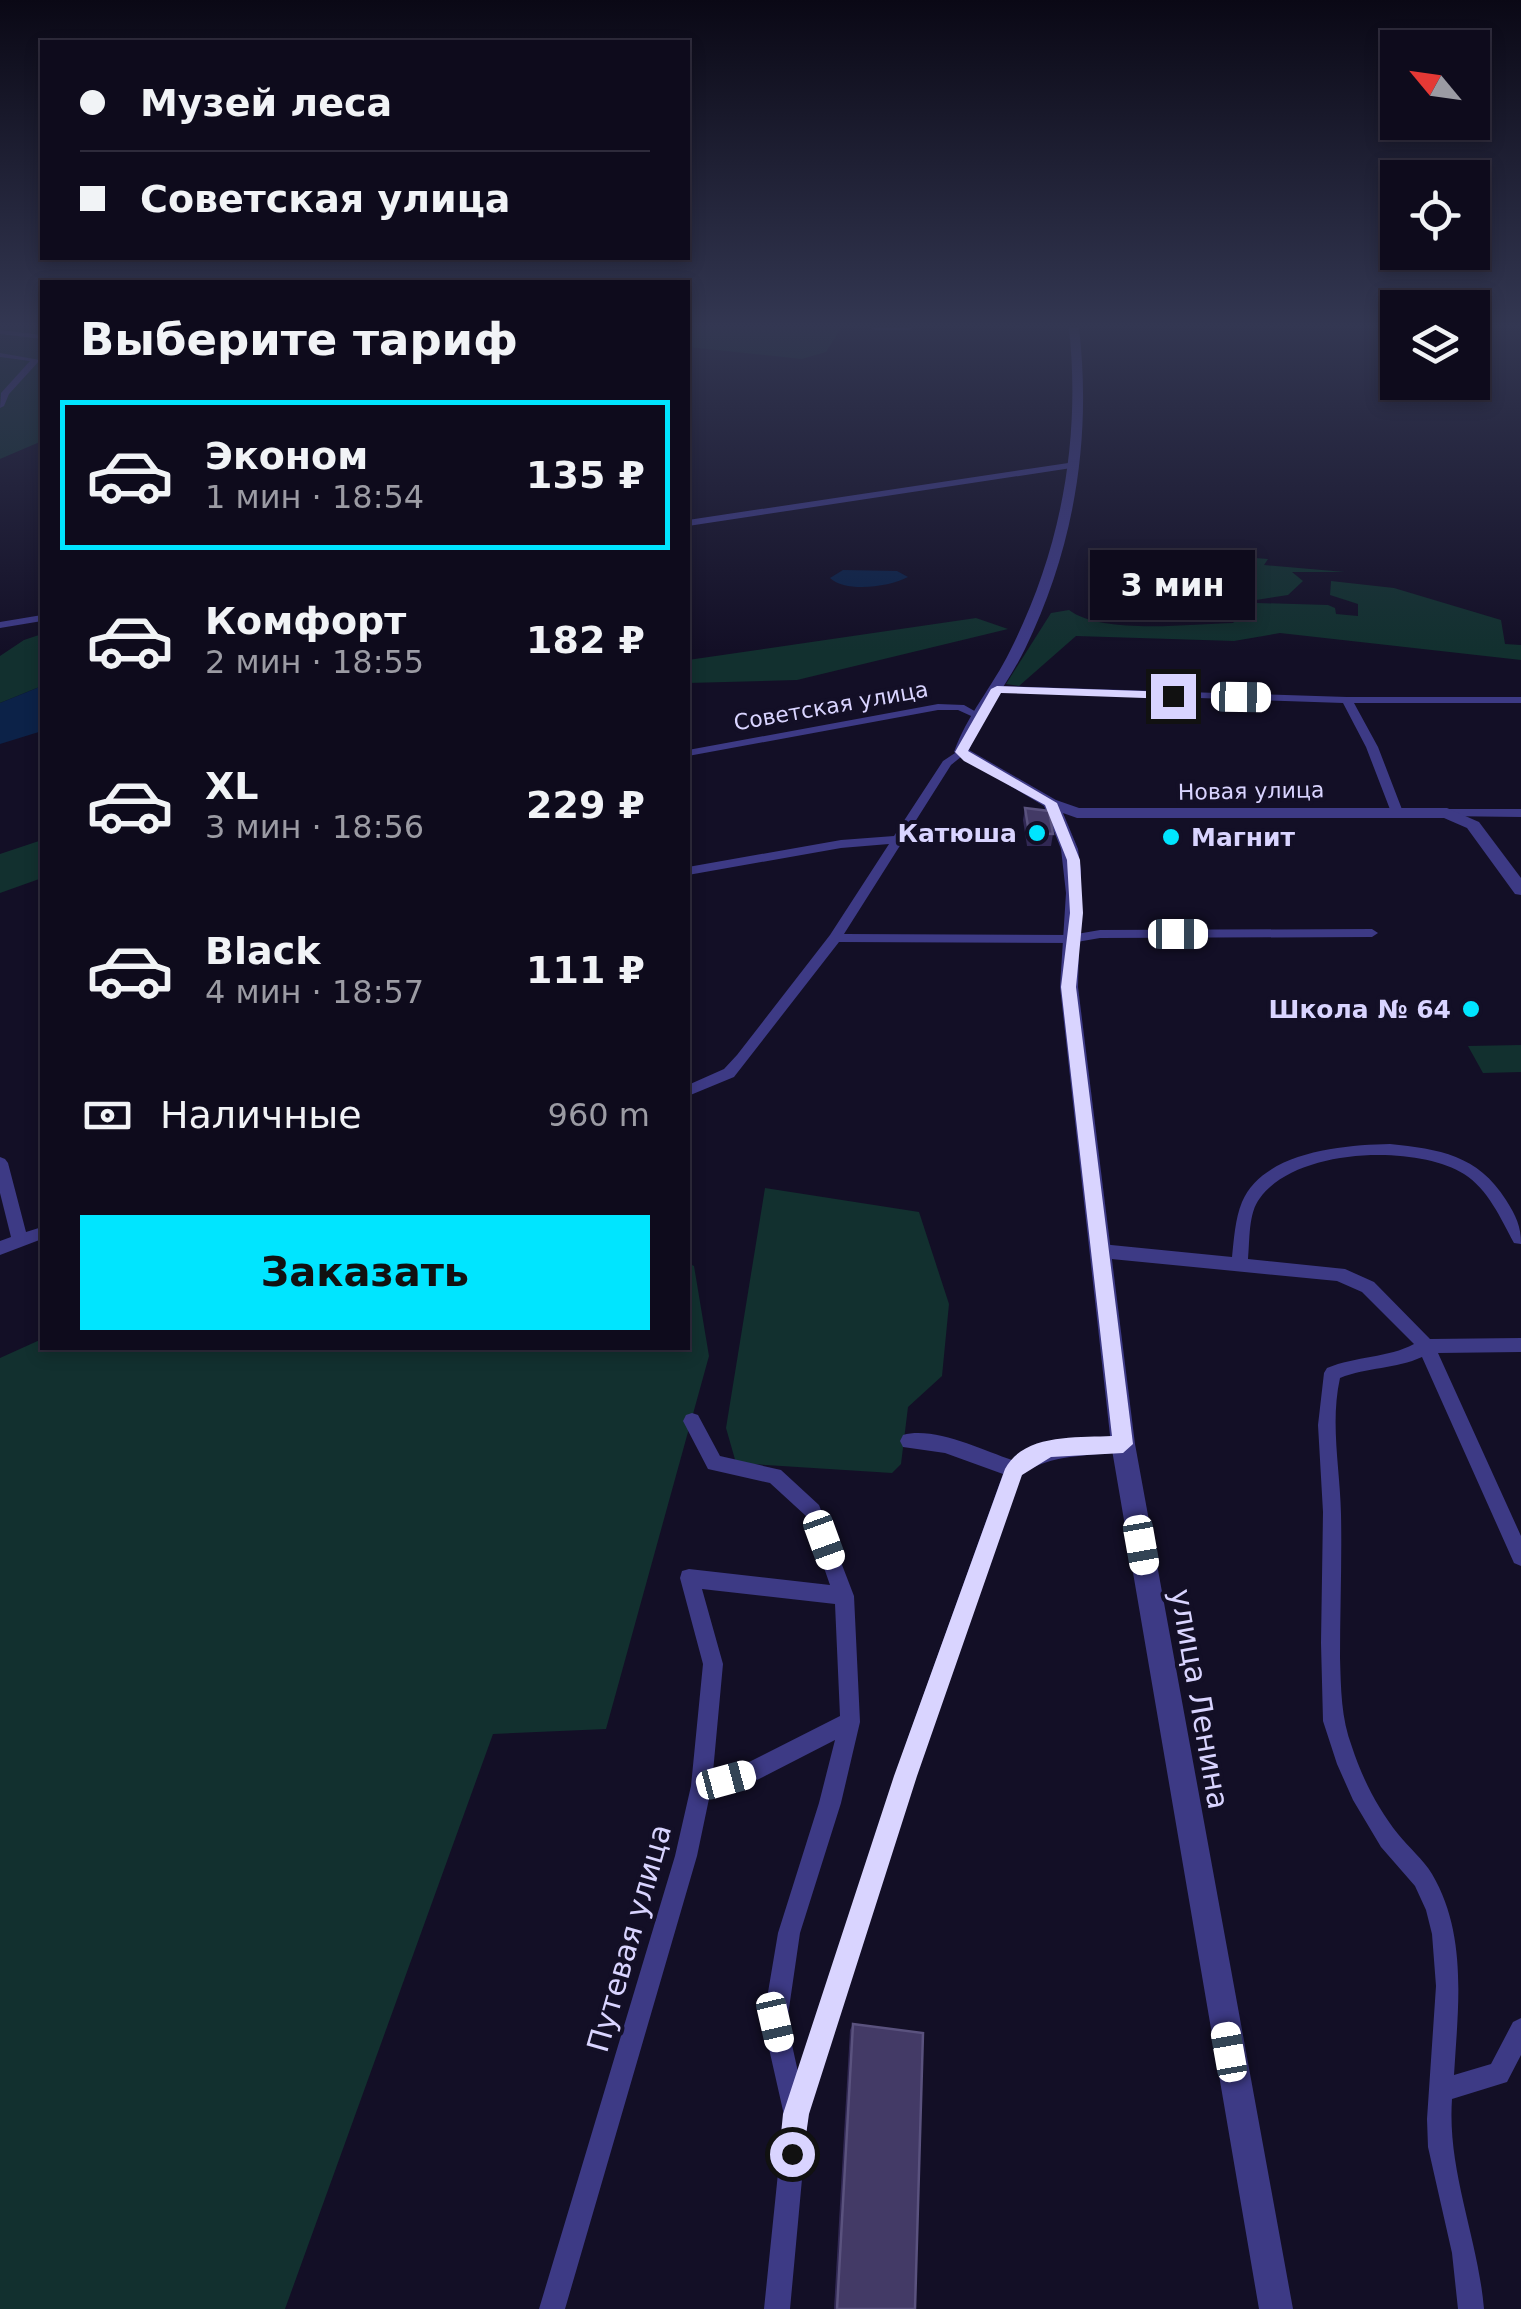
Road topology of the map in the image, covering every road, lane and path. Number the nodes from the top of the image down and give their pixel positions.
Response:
1 (1078, 436) edge
2 (1075, 465) junction
3 (690, 523) edge
4 (40, 618) edge
5 (0, 625) edge
6 (997, 689) junction
7 (1347, 700) junction
8 (1521, 700) edge
9 (980, 716) junction
10 (961, 752) junction
11 (690, 753) edge
12 (1050, 803) junction
13 (1396, 812) junction
14 (1446, 813) junction
15 (1521, 813) edge
16 (1125, 816) junction
17 (897, 840) junction
18 (1069, 843) junction
19 (690, 871) edge
20 (1521, 890) edge
21 (1372, 933) dead end
22 (835, 938) junction
23 (1072, 939) junction
24 (690, 1090) edge
25 (0, 1163) edge
26 (40, 1234) edge
27 (1520, 1238) edge
28 (20, 1240) junction
29 (0, 1248) edge
30 (1101, 1251) junction
31 (1239, 1262) junction
32 (1521, 1345) edge
33 (1426, 1346) junction
34 (692, 1421) dead end
35 (909, 1441) dead end
36 (1123, 1444) junction
37 (1014, 1469) junction
38 (1521, 1558) edge
39 (844, 1596) junction
40 (850, 1722) junction
41 (701, 1786) junction
42 (1521, 2030) edge
43 (1441, 2090) junction
44 (796, 2114) junction
45 (552, 2309) edge
46 (777, 2309) edge
47 (1276, 2309) edge
48 (1471, 2309) edge

1 - 2 street
2 - 3 street
2 - 6 street
4 - 5 street
6 - 7 street
6 - 9 street
7 - 8 street
7 - 13 street
9 - 10 street
9 - 11 street, Советская улица
10 - 12 street, Новая улица
10 - 17 street
12 - 16 street, Новая улица
12 - 18 street, улица Ленина
13 - 14 street, Новая улица
13 - 16 street, Новая улица
14 - 15 street
14 - 20 street
16 - 18 street
17 - 19 street
17 - 22 street
18 - 23 street, улица Ленина
21 - 23 street
22 - 23 street
22 - 24 street
23 - 30 street, улица Ленина
25 - 28 street
26 - 28 street
27 - 31 street
28 - 29 street
30 - 31 street
30 - 36 street, улица Ленина
31 - 33 street
32 - 33 street
33 - 38 street
33 - 43 street
34 - 39 street
35 - 37 street
36 - 37 street
36 - 47 street, улица Ленина
37 - 44 street
39 - 40 street
39 - 41 street, Путевая улица
40 - 41 street
40 - 44 street
41 - 45 street, Путевая улица
42 - 43 street
43 - 48 street
44 - 46 street

